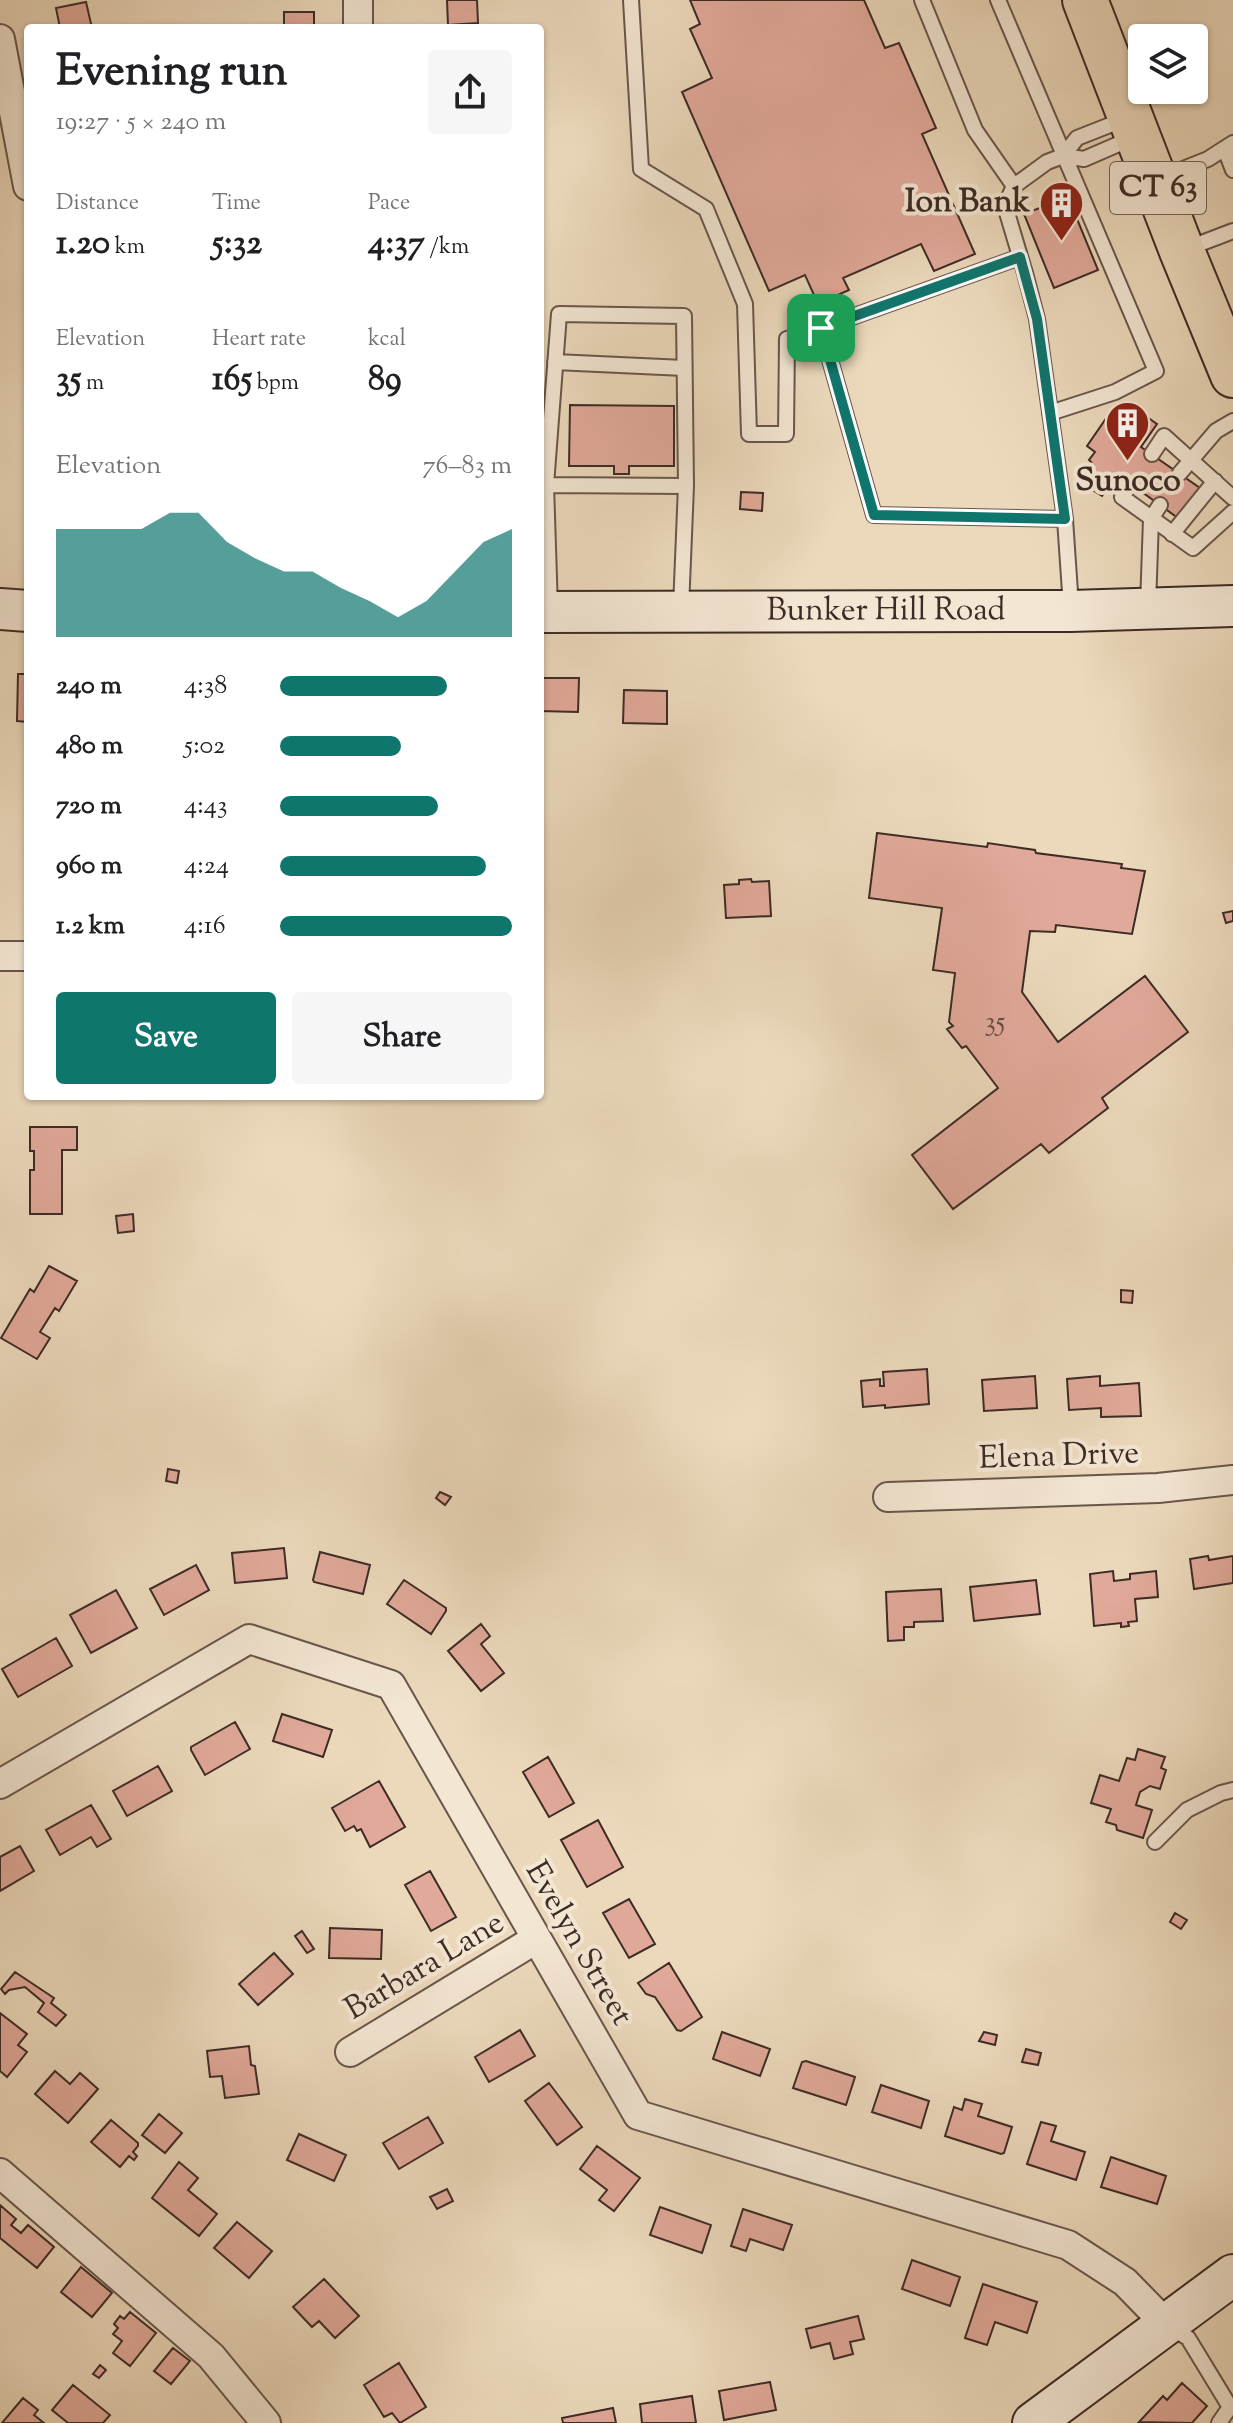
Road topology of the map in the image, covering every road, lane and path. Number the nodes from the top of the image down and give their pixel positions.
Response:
1 (358, 0) edge
2 (631, 0) edge
3 (922, 0) edge
4 (998, 0) edge
5 (1085, 0) edge
6 (358, 24) edge
7 (0, 39) edge
8 (1135, 126) junction
9 (1230, 146) edge
10 (1063, 156) junction
11 (24, 165) edge
12 (1233, 170) edge
13 (1155, 180) junction
14 (1014, 186) junction
15 (1233, 231) edge
16 (1182, 251) junction
17 (1020, 257) junction
18 (821, 328) junction
19 (555, 362) junction
20 (684, 368) junction
21 (1233, 375) edge
22 (1050, 413) junction
23 (1233, 421) edge
24 (1152, 454) dead end
25 (1191, 460) junction
26 (1180, 473) dead end
27 (1215, 481) junction
28 (1130, 484) dead end
29 (546, 485) junction
30 (686, 486) junction
31 (1233, 498) edge
32 (1160, 505) dead end
33 (1233, 512) edge
34 (1065, 519) junction
35 (1151, 519) junction
36 (1172, 534) junction
37 (1233, 606) edge
38 (1148, 608) junction
39 (0, 609) edge
40 (24, 611) edge
41 (1071, 611) junction
42 (545, 612) edge
43 (680, 612) junction
44 (0, 956) edge
45 (24, 956) edge
46 (1233, 1480) edge
47 (888, 1497) dead end
48 (0, 1784) edge
49 (1233, 1790) edge
50 (1155, 1842) dead end
51 (536, 1939) junction
52 (350, 2052) dead end
53 (0, 2173) edge
54 (1221, 2284) edge
55 (1167, 2325) junction
56 (266, 2423) edge
57 (1033, 2423) edge
58 (1219, 2423) edge

1 - 6 street
2 - 18 lane
3 - 14 lane
4 - 10 lane
5 - 8 main road, CT 63
7 - 11 street
8 - 10 lane
8 - 10 lane
8 - 13 main road, CT 63
9 - 12 lane
9 - 13 lane
10 - 14 lane
10 - 22 lane
13 - 16 main road, CT 63
14 - 17 lane
15 - 16 lane
16 - 21 main road, CT 63
17 - 18 lane
17 - 22 lane
18 - 34 lane
19 - 20 lane
19 - 20 lane
19 - 29 lane
20 - 30 lane
22 - 34 lane
23 - 25 lane
24 - 25 lane
25 - 26 lane
25 - 27 lane
27 - 31 lane
27 - 36 lane
28 - 35 lane
29 - 30 lane
29 - 42 lane
30 - 43 lane
32 - 35 lane
33 - 36 lane
34 - 41 lane
35 - 36 lane
35 - 38 lane
37 - 38 main road, Bunker Hill Road
38 - 41 main road, Bunker Hill Road
39 - 40 main road
41 - 43 main road, Bunker Hill Road
42 - 43 main road, Bunker Hill Road
44 - 45 street
46 - 47 street, Elena Drive
48 - 51 street, Evelyn Street
49 - 50 lane
51 - 52 street, Barbara Lane
51 - 55 street, Evelyn Street
53 - 56 street
54 - 55 main road
55 - 57 main road
55 - 58 lane

